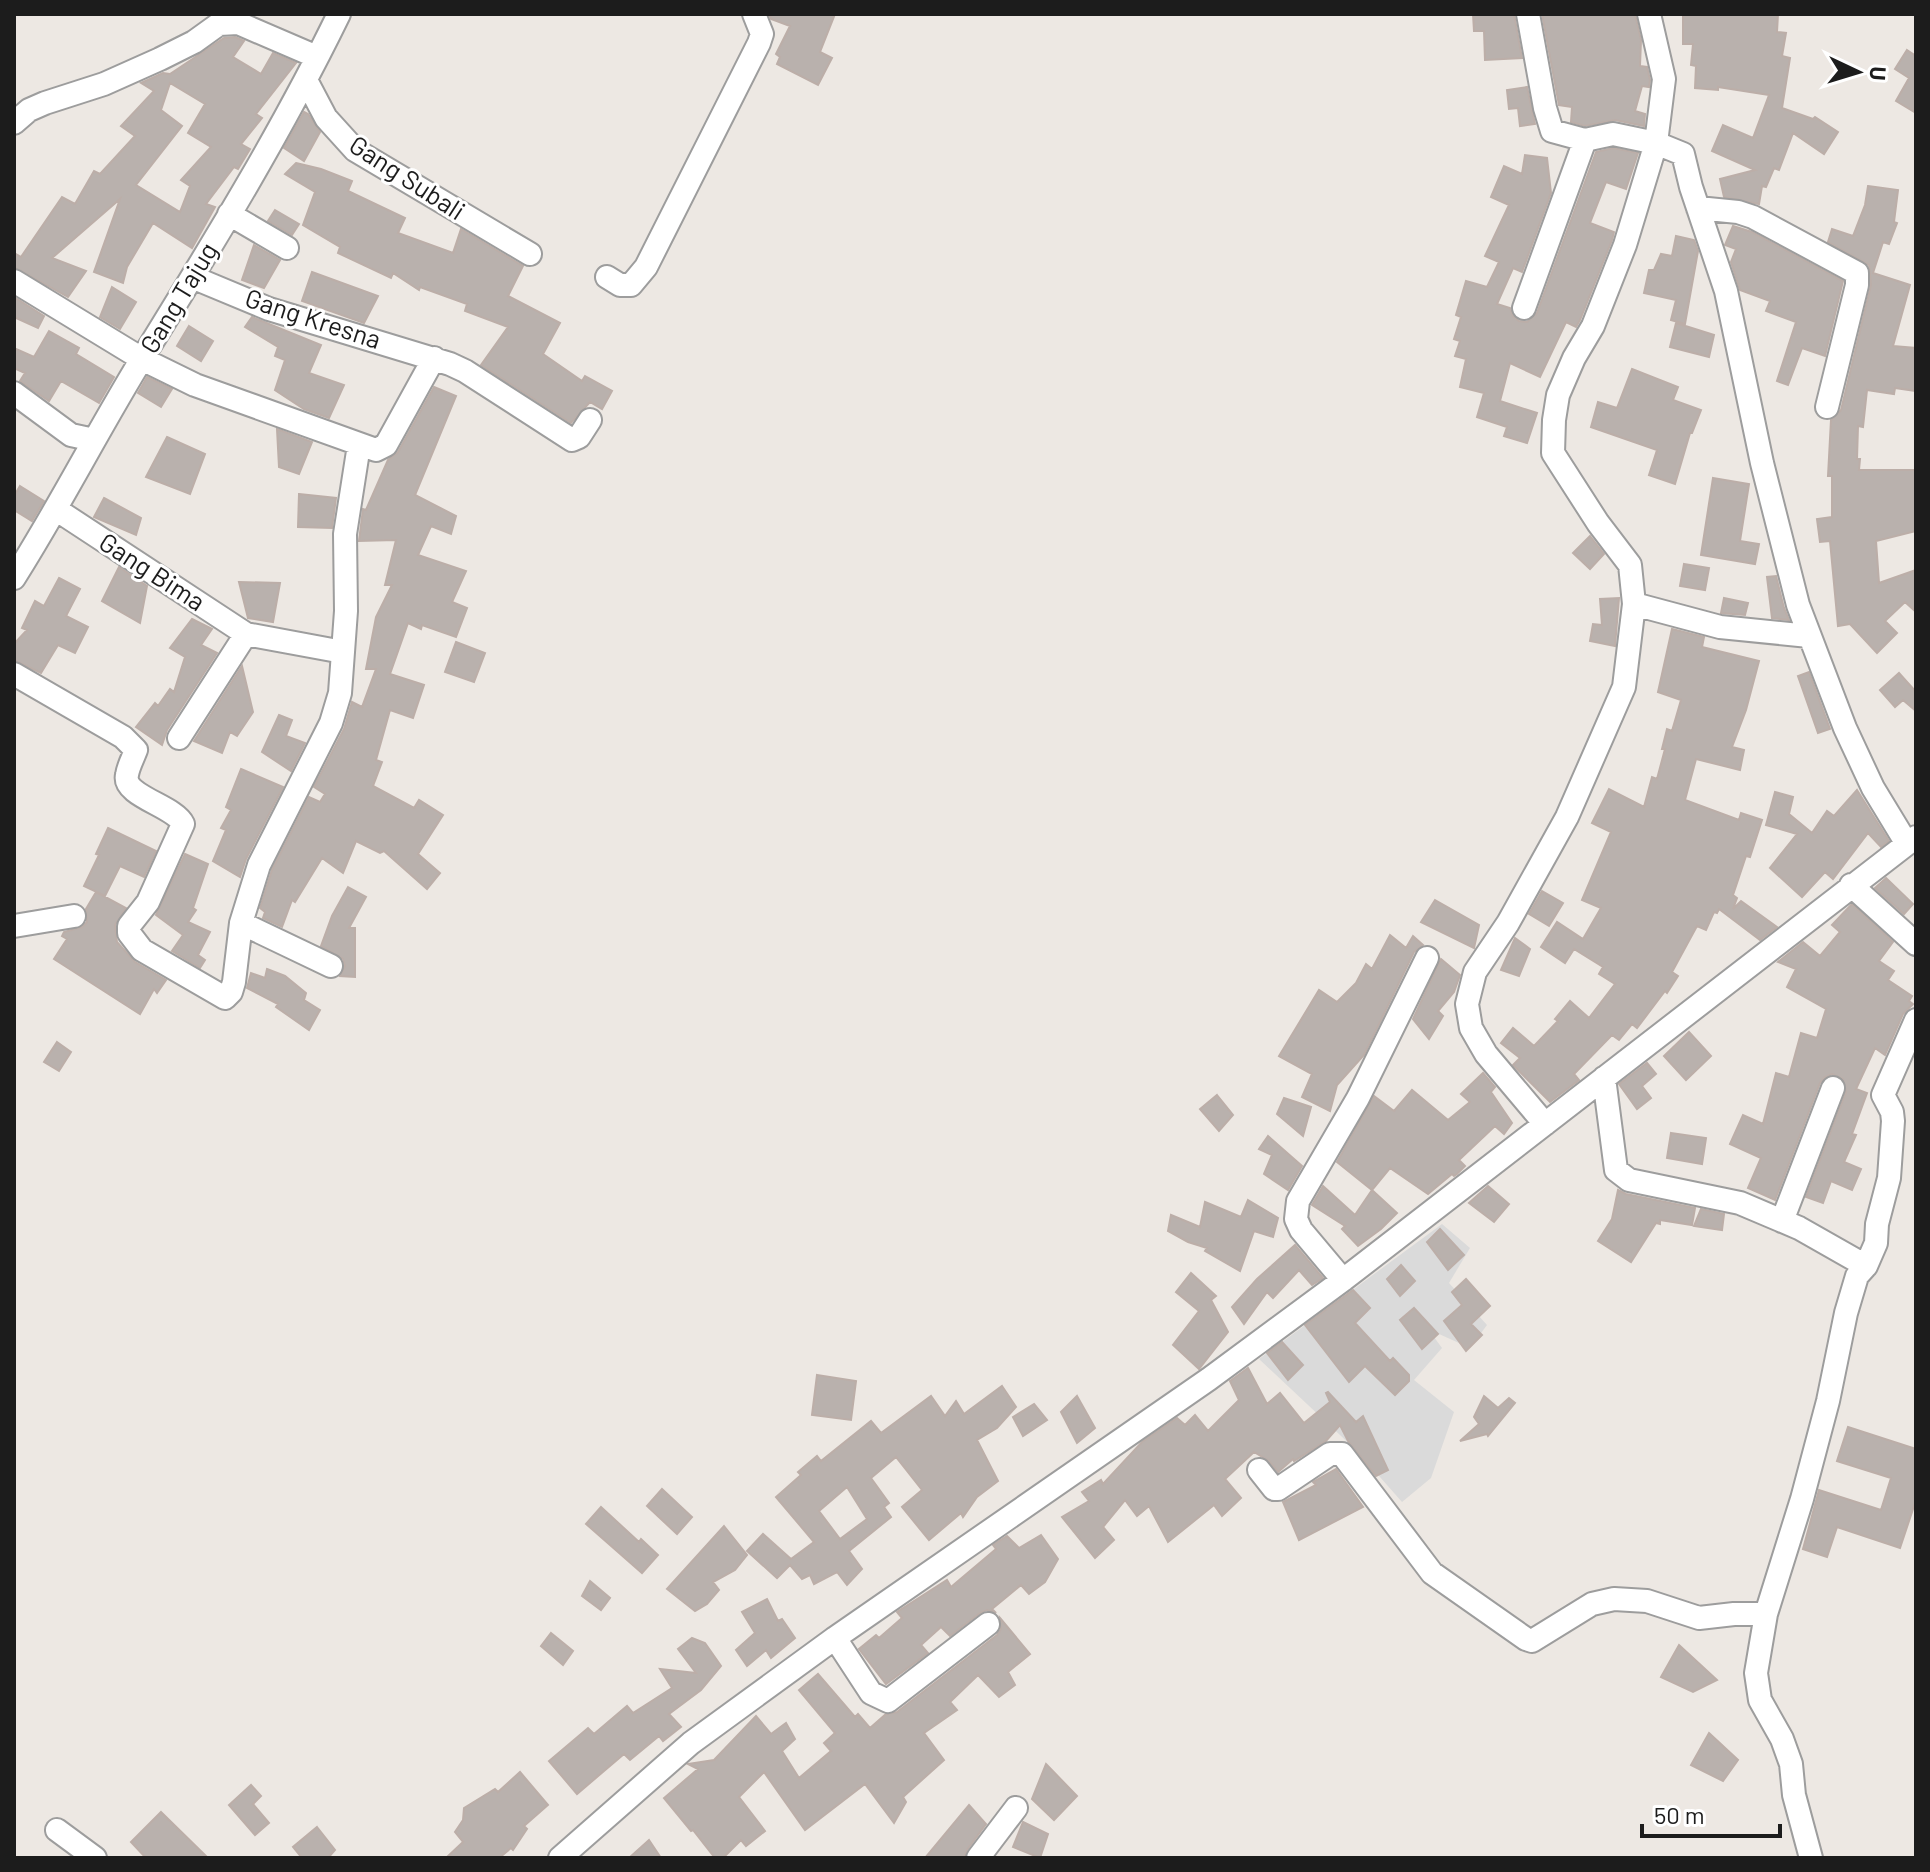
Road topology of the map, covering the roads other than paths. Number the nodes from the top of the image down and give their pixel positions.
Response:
1 (339, 14) edge
2 (754, 14) edge
3 (1528, 14) edge
4 (1649, 14) edge
5 (317, 57) junction
6 (306, 80) junction
7 (14, 123) edge
8 (1585, 140) junction
9 (1665, 147) junction
10 (1706, 208) junction
11 (229, 214) junction
12 (287, 248) dead end
13 (530, 254) dead end
14 (192, 277) junction
15 (607, 277) dead end
16 (14, 281) edge
17 (1524, 308) dead end
18 (434, 358) junction
19 (142, 359) junction
20 (14, 393) edge
21 (1827, 407) dead end
22 (590, 420) dead end
23 (94, 440) junction
24 (359, 445) junction
25 (57, 510) junction
26 (14, 578) edge
27 (1634, 604) junction
28 (246, 634) junction
29 (1809, 636) junction
30 (343, 652) junction
31 (14, 674) edge
32 (179, 738) dead end
33 (1912, 842) edge
34 (1851, 885) junction
35 (74, 916) dead end
36 (241, 923) junction
37 (14, 926) edge
38 (1914, 943) edge
39 (1427, 958) dead end
40 (331, 966) dead end
41 (1916, 1020) edge
42 (1604, 1078) junction
43 (1833, 1088) dead end
44 (1545, 1124) junction
45 (1782, 1221) junction
46 (1866, 1266) junction
47 (1343, 1280) junction
48 (1259, 1470) dead end
49 (1766, 1614) junction
50 (988, 1624) dead end
51 (835, 1638) junction
52 (1016, 1808) dead end
53 (57, 1830) dead end
54 (95, 1858) edge
55 (560, 1858) edge
56 (978, 1858) edge
57 (1811, 1858) edge

1 - 5 street, Gang Tajug
2 - 15 street
3 - 8 street
4 - 9 street
5 - 6 street, Gang Tajug
5 - 7 street
6 - 11 street, Gang Tajug
6 - 13 street, Gang Subali
8 - 9 street
8 - 17 street
9 - 10 street
9 - 27 street
10 - 21 street
10 - 29 street
11 - 12 street
11 - 14 street, Gang Tajug
14 - 18 street, Gang Kresna
14 - 19 street, Gang Tajug
16 - 19 street
18 - 22 street, Gang Kresna
18 - 24 street
19 - 23 street, Gang Tajug
19 - 24 street
20 - 23 street
23 - 25 street, Gang Tajug
24 - 30 street
25 - 26 street, Gang Tajug
25 - 28 street, Gang Bima
27 - 29 street
27 - 44 street
28 - 30 street
28 - 32 street
29 - 33 street
30 - 36 street
31 - 36 street
33 - 34 street
34 - 38 street
34 - 42 street
35 - 37 street
36 - 40 street
39 - 47 street
41 - 46 street
42 - 44 street
42 - 45 street
43 - 45 street
44 - 47 street
45 - 46 street
46 - 49 street
47 - 51 street
48 - 49 street
49 - 57 street
50 - 51 street
51 - 55 street
52 - 56 street
53 - 54 street

